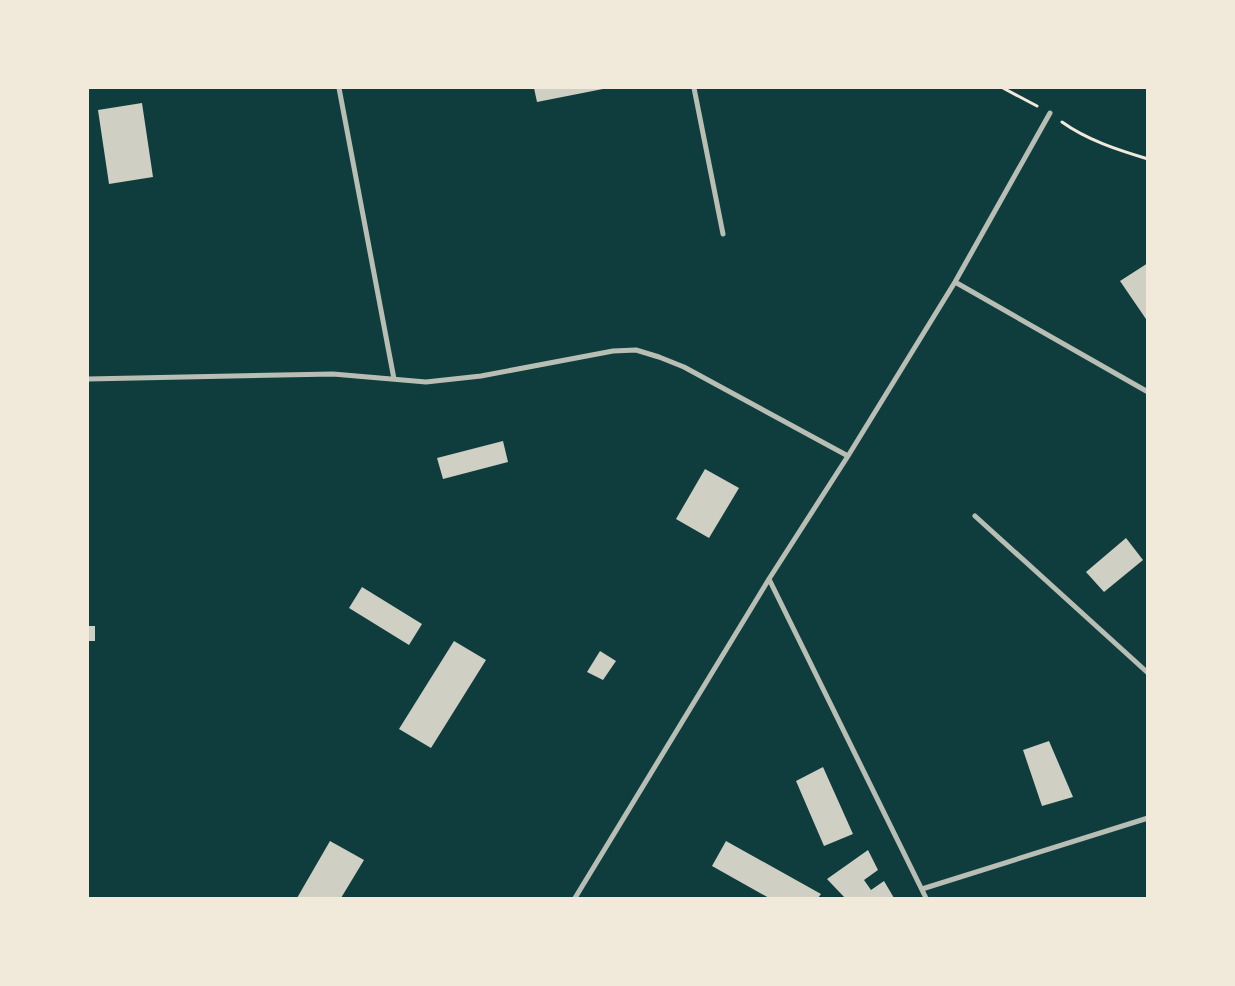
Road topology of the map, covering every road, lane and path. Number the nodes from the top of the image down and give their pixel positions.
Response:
1 (339, 88) edge
2 (694, 88) edge
3 (1003, 88) edge
4 (1050, 113) junction
5 (1148, 159) edge
6 (723, 234) dead end
7 (955, 282) junction
8 (88, 379) edge
9 (394, 379) junction
10 (1148, 392) edge
11 (848, 456) junction
12 (975, 516) dead end
13 (769, 578) junction
14 (1147, 670) edge
15 (1148, 818) edge
16 (922, 889) junction
17 (575, 898) edge
18 (926, 898) edge

1 - 9 street
2 - 6 street
3 - 4 path
4 - 5 path
4 - 7 street
7 - 10 street
7 - 11 street
8 - 9 street
9 - 11 street
11 - 13 street
12 - 14 street
13 - 16 street
13 - 17 street
15 - 16 street
16 - 18 street

